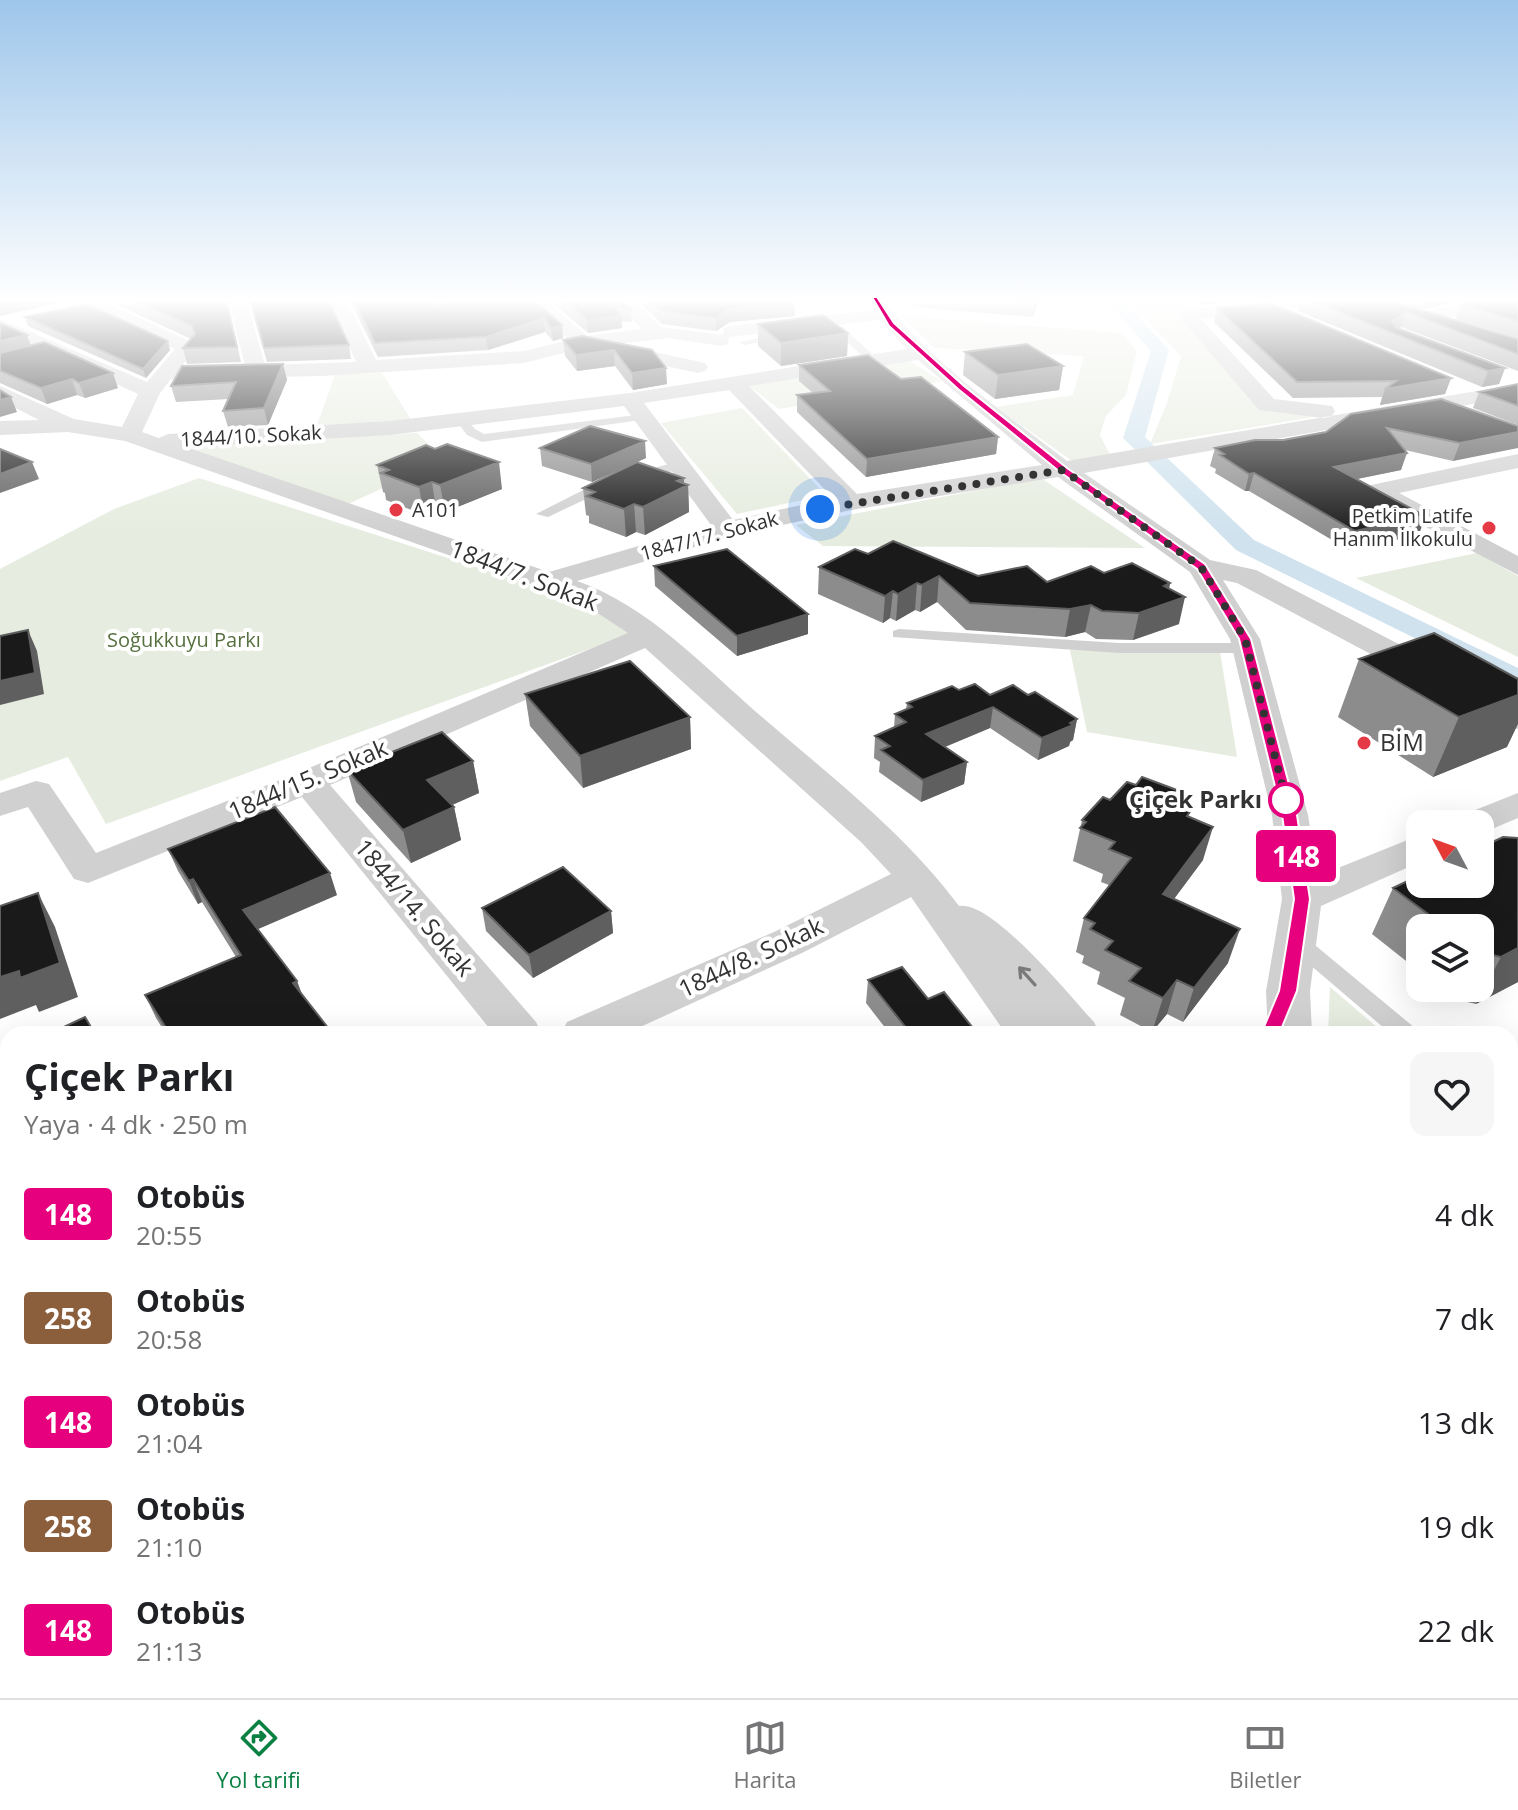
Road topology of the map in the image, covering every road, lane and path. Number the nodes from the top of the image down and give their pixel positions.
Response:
1 (118, 378) edge
2 (163, 378) edge
3 (319, 378) edge
4 (401, 378) edge
5 (713, 378) edge
6 (771, 378) edge
7 (953, 378) edge
8 (1243, 378) edge
9 (1513, 382) edge
10 (1452, 385) edge
11 (724, 386) junction
12 (150, 391) junction
13 (0, 392) edge
14 (1480, 397) junction
15 (1436, 404) junction
16 (637, 408) junction
17 (1367, 416) junction
18 (1478, 420) edge
19 (427, 423) junction
20 (68, 425) junction
21 (0, 428) edge
22 (298, 433) junction
23 (139, 438) junction
24 (1518, 461) edge
25 (680, 465) junction
26 (1063, 470) junction
27 (851, 502) junction
28 (543, 514) dead end
29 (727, 529) junction
30 (1201, 567) junction
31 (1518, 567) edge
32 (547, 581) junction
33 (899, 634) dead end
34 (649, 635) junction
35 (1247, 648) junction
36 (1518, 719) edge
37 (308, 782) junction
38 (1518, 804) edge
39 (0, 805) edge
40 (1494, 815) edge
41 (1406, 853) edge
42 (917, 877) junction
43 (1302, 899) junction
44 (1296, 941) junction
45 (1288, 991) junction
46 (513, 1026) edge
47 (601, 1026) edge
48 (1024, 1026) edge
49 (1071, 1026) edge
50 (1273, 1026) edge
51 (1290, 1026) edge
52 (1397, 1026) edge

1 - 12 street
2 - 12 street
3 - 22 street
4 - 19 street
5 - 11 street
6 - 11 street, 1844/10. Sokak
7 - 26 street
8 - 17 street
9 - 14 street, 1847/17. Sokak
10 - 14 street
11 - 16 street, 1844/10. Sokak
11 - 27 street
12 - 23 street
13 - 20 street
14 - 15 street, 1847/17. Sokak
15 - 17 street, 1847/17. Sokak
15 - 18 street
16 - 19 street, 1844/10. Sokak
16 - 25 street
17 - 26 street, 1847/17. Sokak
19 - 22 street, 1844/10. Sokak
20 - 21 street, 1844/7. Sokak
20 - 23 street, 1844/7. Sokak
22 - 23 street, 1844/10. Sokak
23 - 32 street, 1844/7. Sokak
24 - 31 street
25 - 28 lane
25 - 29 street
26 - 27 street, 1847/17. Sokak
26 - 30 street
27 - 29 street, 1847/17. Sokak
29 - 32 street, 1847/17. Sokak
30 - 35 street
30 - 36 street
32 - 34 street, 1844/7. Sokak
33 - 35 lane
34 - 37 street, 1844/15. Sokak
34 - 42 street, 1844/7. Sokak
35 - 43 street
37 - 39 street, 1844/15. Sokak
37 - 46 street, 1844/14. Sokak
38 - 40 street
41 - 43 street
42 - 47 street, 1844/8. Sokak
42 - 48 street, 1844/7. Sokak
49 -> 42 street
43 - 44 street
44 - 45 street
44 - 52 lane
45 - 50 street
45 - 51 street

